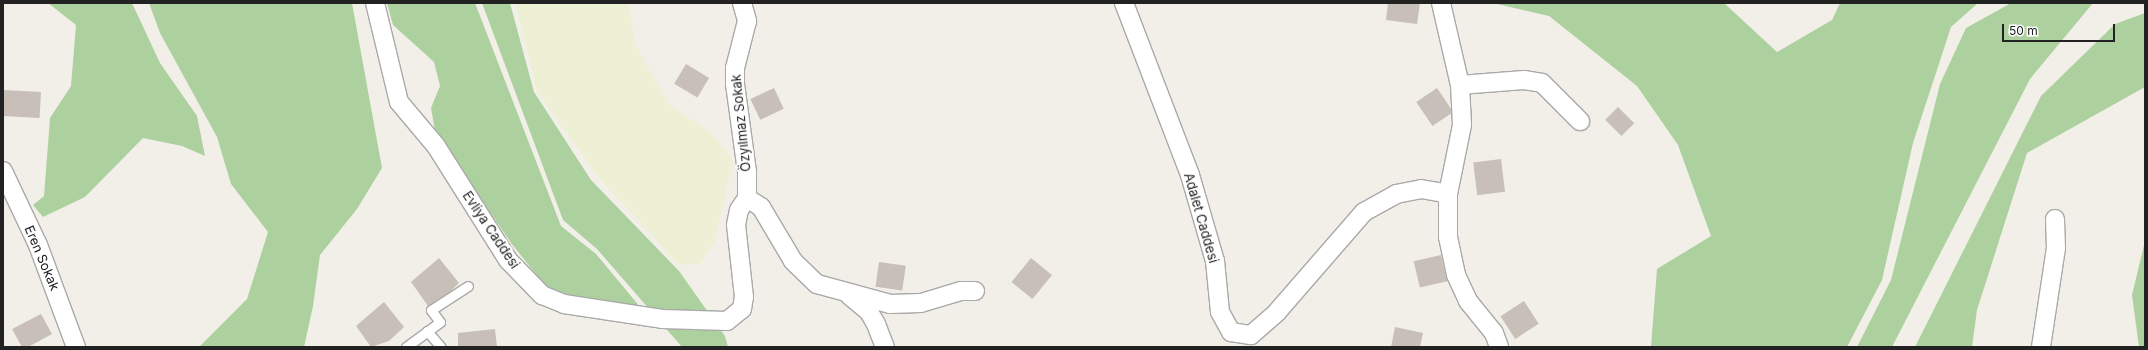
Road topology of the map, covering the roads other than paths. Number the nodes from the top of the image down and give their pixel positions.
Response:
1 (374, 3) edge
2 (742, 3) edge
3 (1124, 3) edge
4 (1442, 3) edge
5 (1460, 85) junction
6 (1580, 121) dead end
7 (3, 171) edge
8 (1448, 194) junction
9 (747, 198) junction
10 (2055, 219) dead end
11 (468, 286) dead end
12 (975, 291) dead end
13 (847, 293) junction
14 (427, 331) junction
15 (76, 347) edge
16 (406, 347) edge
17 (440, 347) edge
18 (885, 347) edge
19 (1499, 347) edge
20 (2041, 347) edge

1 - 9 street, Evliya Caddesi
2 - 9 street, Özyılmaz Sokak
3 - 8 street, Adalet Caddesi
4 - 5 street
5 - 6 street
5 - 8 street
7 - 15 street, Eren Sokak
8 - 19 street
9 - 13 street
10 - 20 street
11 - 14 lane
12 - 13 street
13 - 18 street
14 - 16 lane
14 - 17 lane

